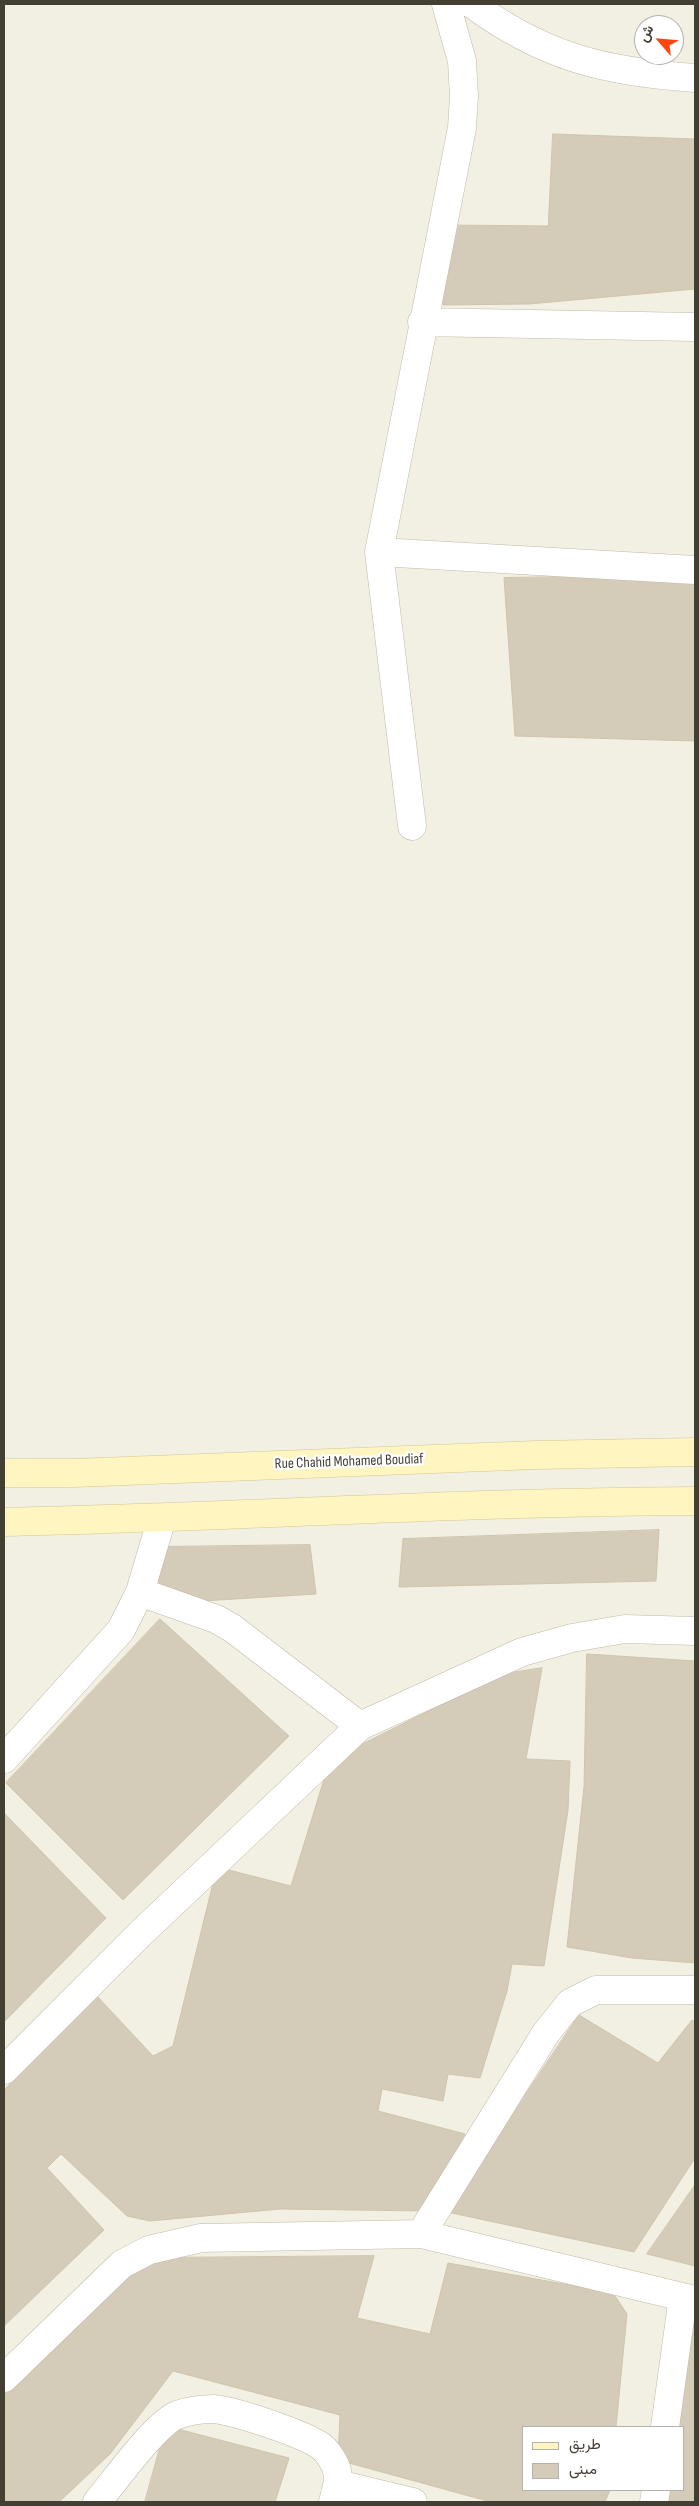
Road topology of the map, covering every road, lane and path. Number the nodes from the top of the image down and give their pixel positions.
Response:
1 (446, 4) edge
2 (472, 4) edge
3 (695, 78) edge
4 (422, 322) junction
5 (695, 327) edge
6 (379, 552) junction
7 (695, 570) edge
8 (412, 826) dead end
9 (695, 1452) edge
10 (4, 1474) edge
11 (695, 1501) edge
12 (162, 1518) junction
13 (4, 1522) edge
14 (140, 1592) junction
15 (695, 1631) edge
16 (360, 1726) junction
17 (4, 1759) edge
18 (695, 1990) edge
19 (4, 2070) edge
20 (421, 2234) junction
21 (689, 2298) edge
22 (4, 2378) edge
23 (665, 2426) edge
24 (336, 2493) edge
25 (97, 2502) edge
26 (413, 2502) edge

1 - 4 street
2 - 3 street
4 - 5 street
4 - 6 street
6 - 7 street
6 - 8 street
9 - 10 main road, Rue Chahid Mohamed Boudiaf
11 - 12 main road
12 - 13 main road
12 - 14 street
14 - 16 street
14 - 17 street
15 - 16 street
16 - 19 street
18 - 20 street
20 - 21 street
20 - 22 street
21 - 23 street
24 - 25 street
24 - 26 street

